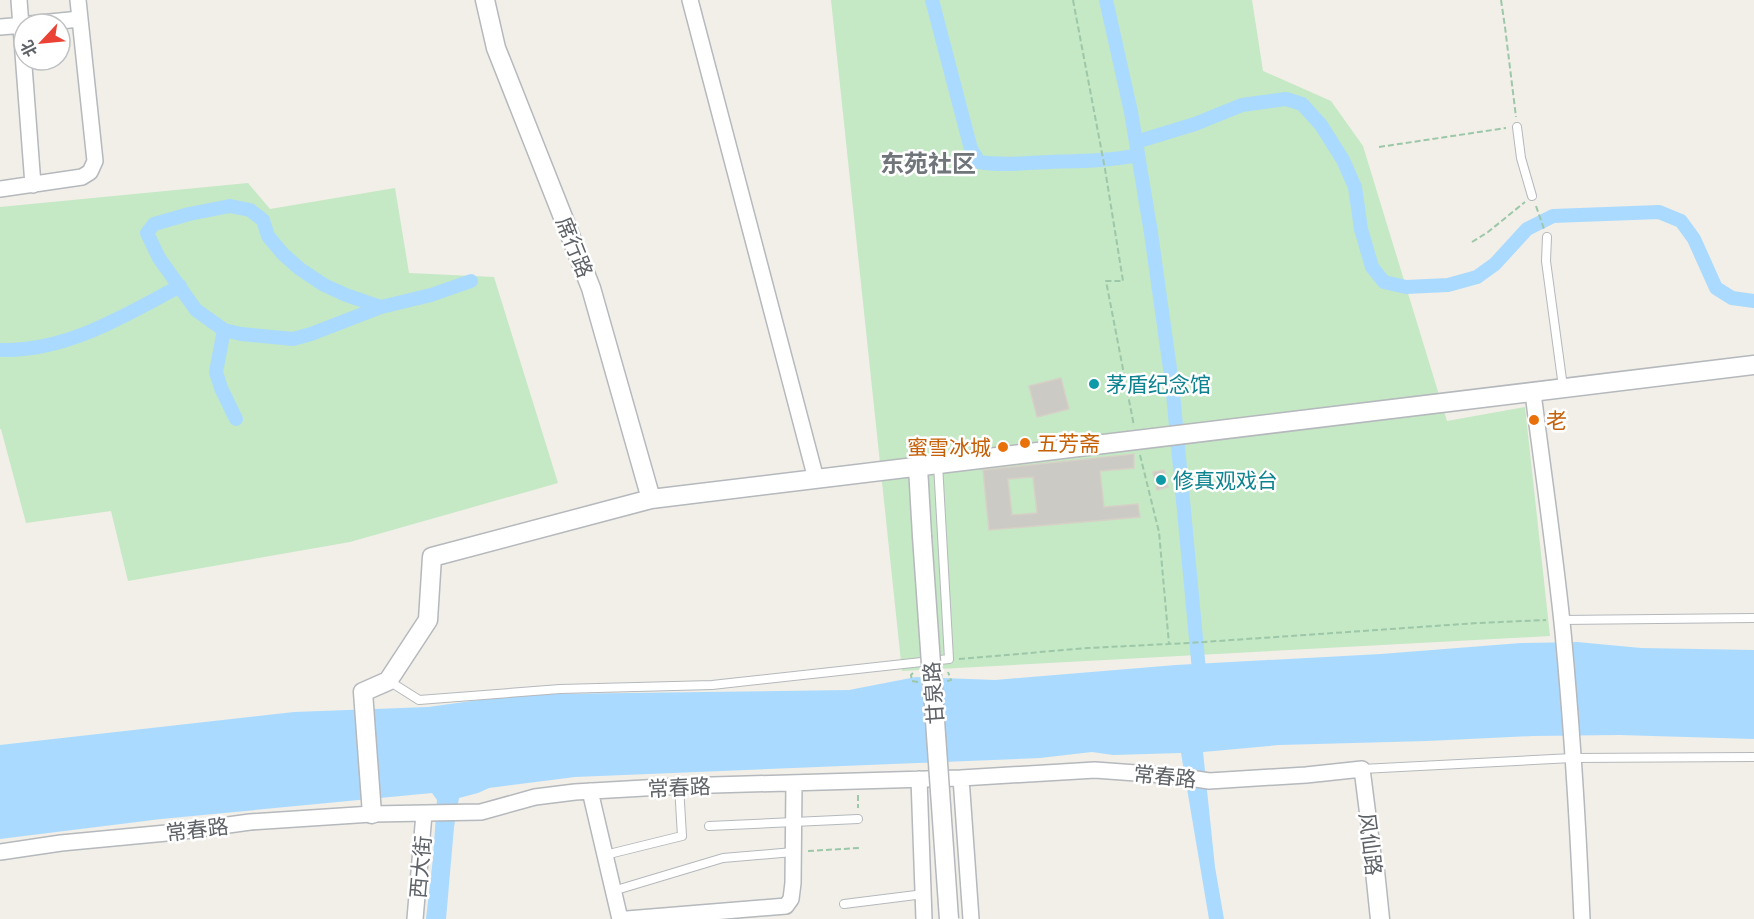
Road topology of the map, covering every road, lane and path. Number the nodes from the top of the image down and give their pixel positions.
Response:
1 (78, 0) edge
2 (485, 0) edge
3 (690, 0) edge
4 (1073, 0) edge
5 (1501, 0) edge
6 (80, 19) junction
7 (72, 20) edge
8 (27, 72) edge
9 (1517, 127) junction
10 (1378, 147) dead end
11 (33, 185) junction
12 (0, 189) edge
13 (1532, 195) junction
14 (1547, 237) joint
15 (1472, 242) dead end
16 (1754, 365) edge
17 (1564, 389) junction
18 (1533, 393) junction
19 (1137, 441) junction
20 (939, 464) junction
21 (918, 467) junction
22 (816, 479) junction
23 (651, 499) junction
24 (1754, 618) edge
25 (1562, 626) junction
26 (1169, 644) junction
27 (949, 659) junction
28 (388, 681) junction
29 (1572, 754) junction
30 (1754, 757) edge
31 (1362, 769) junction
32 (961, 778) junction
33 (919, 779) junction
34 (858, 781) junction
35 (794, 783) junction
36 (679, 786) junction
37 (590, 791) junction
38 (372, 814) junction
39 (428, 814) junction
40 (858, 819) joint
41 (794, 822) junction
42 (709, 826) dead end
43 (859, 848) dead end
44 (0, 852) edge
45 (793, 852) junction
46 (605, 855) junction
47 (1375, 871) joint
48 (613, 891) junction
49 (924, 894) junction
50 (844, 904) dead end
51 (761, 914) edge
52 (718, 915) edge
53 (662, 918) edge
54 (415, 919) edge
55 (620, 919) edge
56 (627, 919) edge
57 (924, 919) edge
58 (949, 919) edge
59 (971, 919) edge
60 (1380, 919) edge
61 (1582, 919) edge

1 - 6 street
2 - 23 street, 席行路
3 - 22 street
4 - 19 path
5 - 9 path
6 - 7 street
6 - 11 street
8 - 11 street
9 - 10 path
9 - 13 lane
11 - 12 street
13 - 14 path
13 - 15 path
14 - 17 lane
16 - 17 street
17 - 18 street
18 - 19 street
18 - 25 street
19 - 20 street
19 - 26 path
20 - 21 street
20 - 27 lane
21 - 22 street
21 - 58 street, 甘泉路, bridge
22 - 23 street
23 - 28 street
24 - 25 lane
25 - 26 path
25 - 29 street
26 - 27 path
27 - 28 lane
28 - 38 street
29 - 30 lane
29 - 31 lane
29 - 61 street
31 - 32 street, 常春路
31 - 47 street, 风仙路
32 - 33 street, 常春路
32 - 59 street
33 - 34 street, 常春路
33 - 49 street
34 - 35 street, 常春路
34 - 40 path
35 - 36 street, 常春路
35 - 41 street
36 - 37 street, 常春路
36 - 46 lane
37 - 39 street, 常春路
37 - 46 street
38 - 39 street, 常春路
38 - 44 street, 常春路
39 - 54 street, 西大街
40 - 41 lane
41 - 42 lane
41 - 45 street
43 - 45 path
45 - 48 lane
45 - 51 street
46 - 48 street
47 - 60 street, 风仙路
48 - 55 street
49 - 50 lane
49 - 57 street
51 - 52 street
52 - 53 street
53 - 56 street

